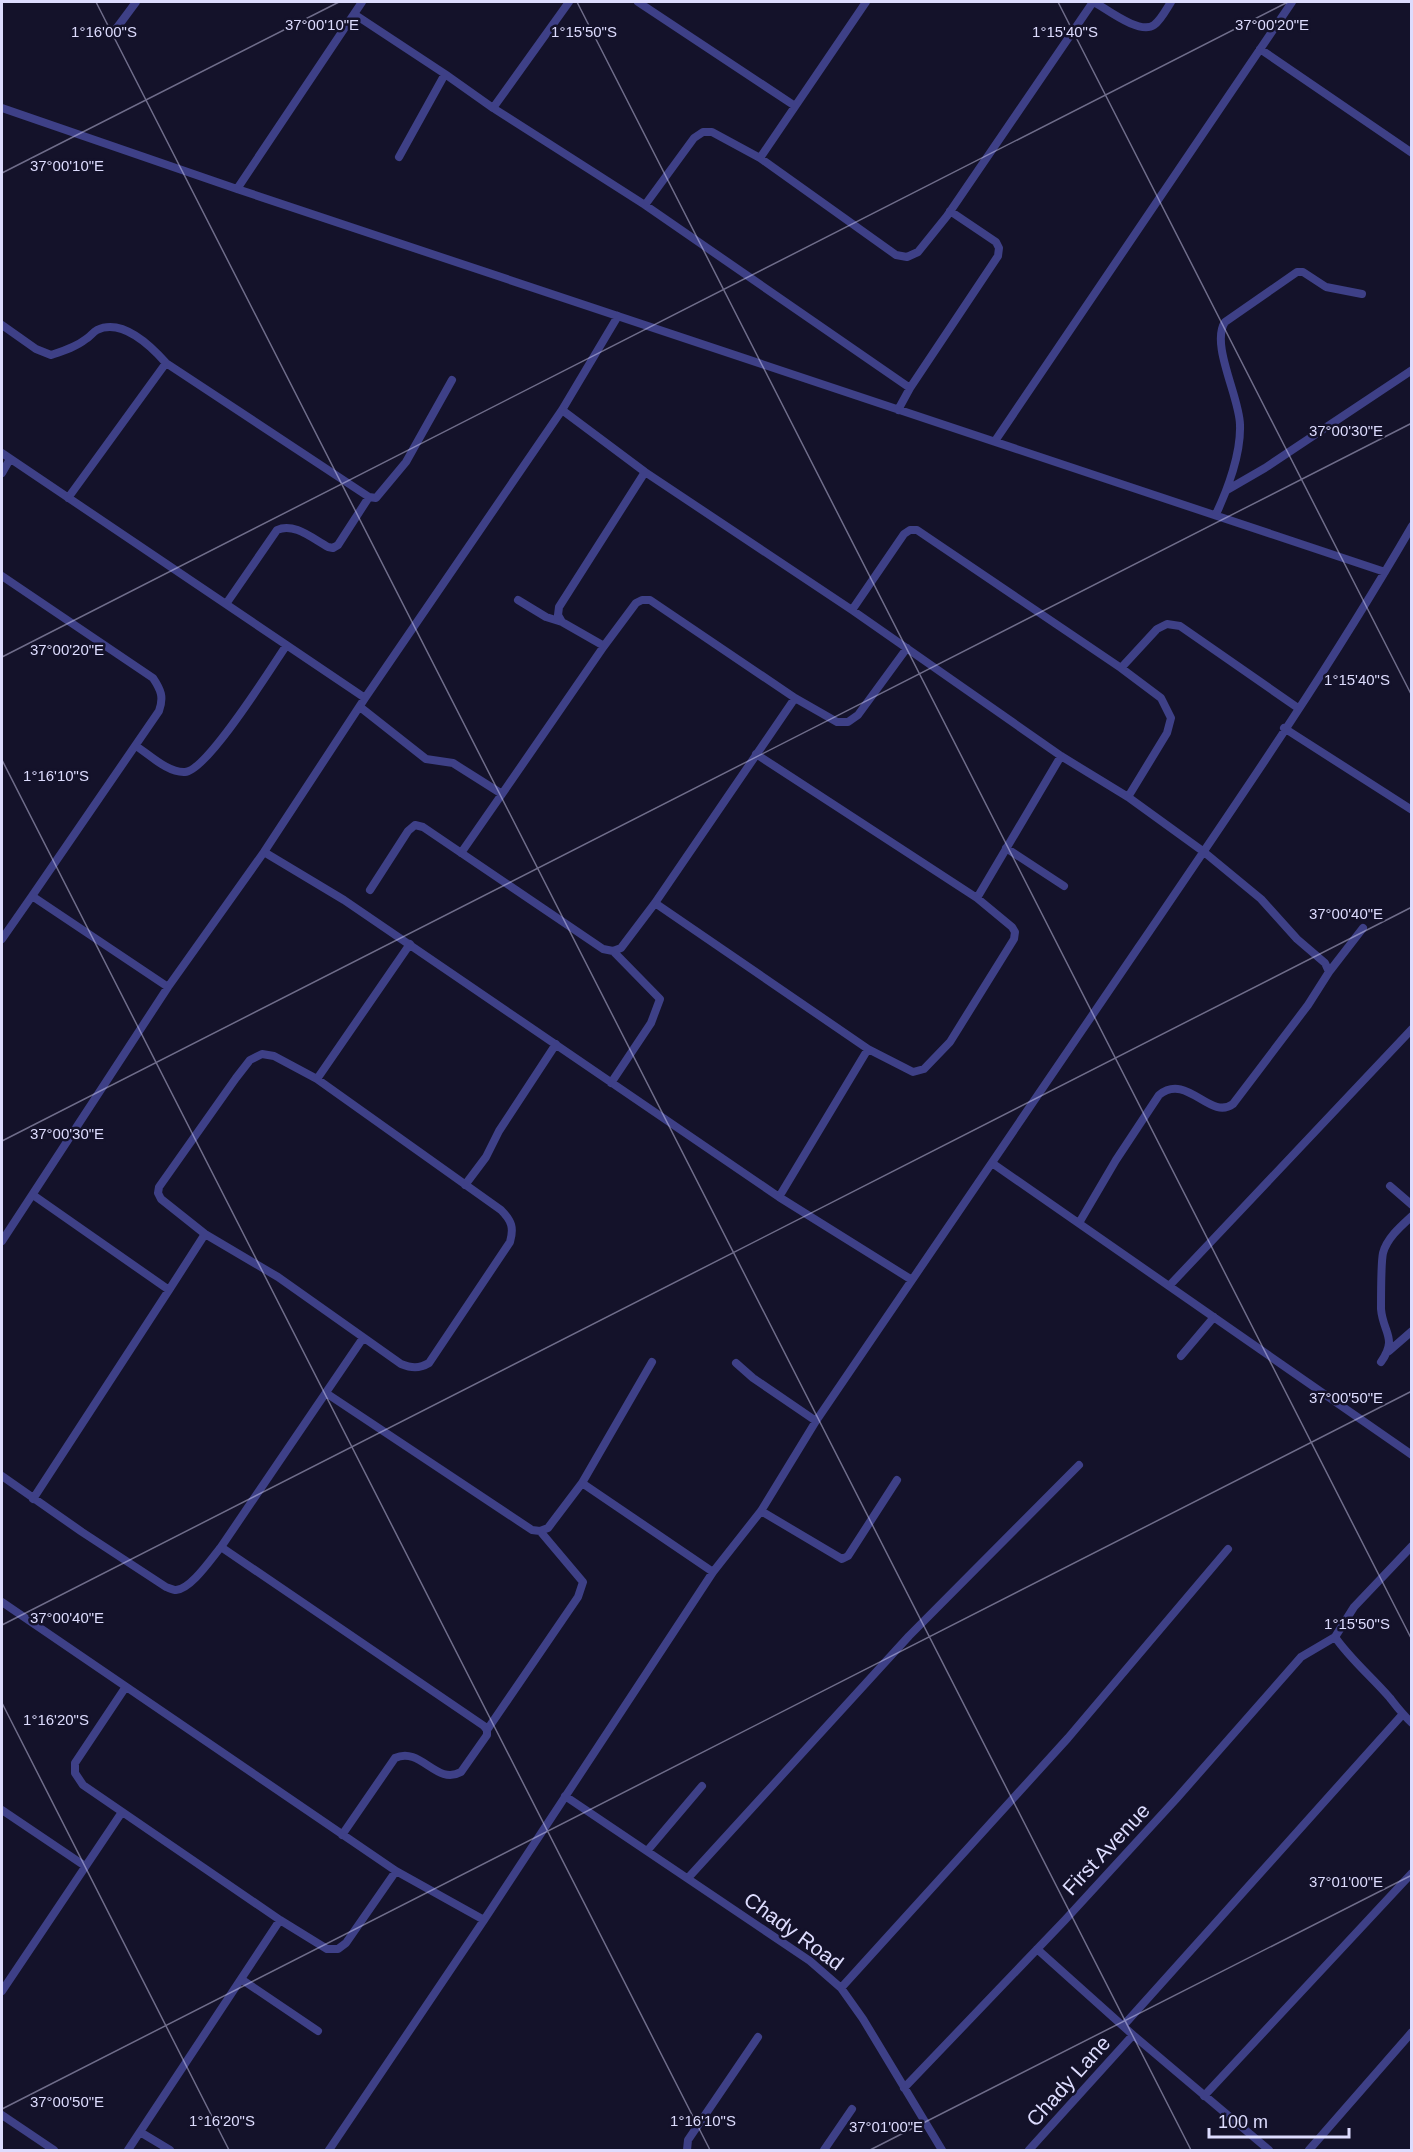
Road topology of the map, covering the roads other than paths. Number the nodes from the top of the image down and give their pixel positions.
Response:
1 (136, 2) edge
2 (362, 2) edge
3 (569, 2) edge
4 (638, 2) edge
5 (866, 2) edge
6 (1094, 2) edge
7 (1171, 2) edge
8 (1288, 3) edge
9 (354, 14) junction
10 (116, 29) dead end
11 (1260, 49) junction
12 (445, 74) junction
13 (795, 106) junction
14 (2, 108) edge
15 (494, 108) junction
16 (1412, 153) edge
17 (399, 157) dead end
18 (760, 158) junction
19 (237, 189) junction
20 (645, 205) junction
21 (950, 211) junction
22 (1362, 294) dead end
23 (618, 316) junction
24 (2, 325) edge
25 (166, 363) junction
26 (1412, 370) edge
27 (452, 380) dead end
28 (910, 388) junction
29 (562, 410) junction
30 (898, 410) junction
31 (995, 441) junction
32 (2, 453) edge
33 (10, 459) junction
34 (645, 472) junction
35 (2, 473) edge
36 (1227, 490) junction
37 (369, 497) junction
38 (68, 498) junction
39 (1216, 514) junction
40 (1412, 526) edge
41 (1385, 572) junction
42 (2, 576) edge
43 (518, 600) dead end
44 (226, 604) junction
45 (852, 610) junction
46 (562, 622) junction
47 (286, 646) junction
48 (604, 646) junction
49 (907, 648) junction
50 (1122, 668) junction
51 (365, 698) junction
52 (795, 698) junction
53 (360, 706) junction
54 (1298, 708) junction
55 (1284, 728) junction
56 (136, 746) junction
57 (756, 754) junction
58 (1061, 756) junction
59 (502, 794) junction
60 (1128, 797) junction
61 (1412, 810) edge
62 (1006, 848) junction
63 (264, 852) junction
64 (1204, 852) junction
65 (462, 853) junction
66 (1064, 886) dead end
67 (370, 890) dead end
68 (32, 896) junction
69 (977, 898) junction
70 (656, 903) junction
71 (1363, 928) dead end
72 (2, 939) edge
73 (410, 944) junction
74 (614, 951) junction
75 (1329, 972) junction
76 (168, 987) junction
77 (1412, 1029) edge
78 (555, 1044) junction
79 (868, 1049) junction
80 (317, 1079) junction
81 (611, 1083) junction
82 (992, 1163) junction
83 (465, 1185) junction
84 (1390, 1186) dead end
85 (33, 1195) junction
86 (779, 1197) junction
87 (1412, 1205) edge
88 (1412, 1216) edge
89 (1079, 1223) junction
90 (205, 1234) junction
91 (2, 1241) edge
92 (912, 1280) junction
93 (1170, 1285) junction
94 (170, 1290) junction
95 (1215, 1317) junction
96 (1412, 1331) edge
97 (363, 1338) junction
98 (1389, 1351) junction
99 (1181, 1356) dead end
100 (652, 1362) dead end
101 (1381, 1362) dead end
102 (736, 1364) dead end
103 (326, 1393) junction
104 (816, 1421) junction
105 (1412, 1455) edge
106 (1078, 1465) dead end
107 (2, 1476) edge
108 (897, 1480) dead end
109 (582, 1483) junction
110 (33, 1499) junction
111 (761, 1511) junction
112 (540, 1531) junction
113 (1412, 1546) edge
114 (221, 1547) junction
115 (1228, 1549) dead end
116 (713, 1572) junction
117 (2, 1602) edge
118 (1335, 1637) junction
119 (126, 1688) junction
120 (1402, 1715) junction
121 (1412, 1723) edge
122 (487, 1730) junction
123 (702, 1786) dead end
124 (565, 1797) junction
125 (2, 1810) edge
126 (122, 1812) junction
127 (342, 1835) junction
128 (647, 1851) junction
129 (85, 1866) junction
130 (396, 1871) junction
131 (1412, 1873) edge
132 (688, 1878) junction
133 (280, 1920) junction
134 (484, 1920) junction
135 (1037, 1949) junction
136 (241, 1979) junction
137 (841, 1988) junction
138 (2, 1990) edge
139 (1123, 2026) junction
140 (318, 2031) dead end
141 (1412, 2032) edge
142 (1132, 2035) junction
143 (758, 2037) dead end
144 (904, 2088) junction
145 (1204, 2096) junction
146 (852, 2109) dead end
147 (2, 2115) edge
148 (140, 2132) junction
149 (54, 2151) edge
150 (128, 2151) edge
151 (170, 2151) edge
152 (329, 2151) edge
153 (687, 2151) edge
154 (824, 2151) edge
155 (942, 2151) edge
156 (1029, 2151) edge
157 (1269, 2151) edge
158 (1308, 2151) edge

1 - 10 street
2 - 9 street
3 - 15 street
4 - 13 street
5 - 13 street
6 - 7 street
6 - 21 street
8 - 11 street
9 - 12 street
9 - 19 street
11 - 16 street
11 - 31 street
12 - 15 street
12 - 17 street
13 - 18 street
14 - 19 street
15 - 20 street
18 - 20 street
18 - 21 street
19 - 23 street
20 - 28 street
21 - 28 street
22 - 36 street
23 - 29 street
23 - 30 street
24 - 25 street
25 - 37 street
25 - 38 street
26 - 36 street
27 - 37 street
28 - 30 street
29 - 34 street
29 - 51 street
30 - 31 street
31 - 39 street
32 - 33 street
33 - 35 street
33 - 38 street
34 - 45 street
34 - 46 street
36 - 39 street
37 - 44 street
38 - 44 street
39 - 41 street
40 - 41 street
41 - 54 street
42 - 56 street
43 - 46 street
44 - 47 street
45 - 49 street
45 - 50 street
46 - 48 street
47 - 51 street
47 - 56 street
48 - 52 street
48 - 59 street
49 - 52 street
49 - 58 street
50 - 54 street
50 - 60 street
51 - 53 street
52 - 57 street
53 - 59 street
53 - 63 street
54 - 55 street
55 - 61 street
55 - 64 street
56 - 68 street
57 - 69 street
57 - 70 street
58 - 60 street
58 - 62 street
59 - 65 street
60 - 64 street
62 - 66 street
62 - 69 street
63 - 73 street
63 - 76 street
64 - 75 street
64 - 82 street
65 - 67 street
65 - 74 street
68 - 72 street
68 - 76 street
69 - 79 street
70 - 74 street
70 - 79 street
71 - 75 street
73 - 78 street
73 - 80 street
74 - 81 street
75 - 89 street
76 - 85 street
77 - 93 street
78 - 81 street
78 - 83 street
79 - 86 street
80 - 83 street
80 - 90 street
81 - 86 street
82 - 89 street
82 - 92 street
83 - 97 street
84 - 87 street
85 - 91 street
85 - 94 street
86 - 92 street
88 - 98 street
89 - 93 street
90 - 94 street
90 - 97 street
92 - 104 street
93 - 95 street
94 - 110 street
95 - 99 street
95 - 105 street
96 - 98 street
97 - 103 street
98 - 101 street
100 - 109 street
102 - 104 street
103 - 112 street
103 - 114 street
104 - 111 street
106 - 132 street
107 - 110 street
108 - 111 street
109 - 112 street
109 - 116 street
110 - 114 street
111 - 116 street
112 - 122 street
113 - 118 street
114 - 122 street
115 - 137 street
116 - 124 street
117 - 119 street
118 - 120 street
118 - 135 street, First Avenue
119 - 126 street
119 - 127 street
120 - 121 street
120 - 139 street
122 - 127 street
123 - 128 street
124 - 128 street, Chady Road
124 - 134 street
125 - 129 street
126 - 129 street
126 - 133 street
127 - 130 street
128 - 132 street, Chady Road
129 - 138 street
130 - 133 street
130 - 134 street
131 - 145 street
132 - 137 street, Chady Road
133 - 136 street
134 - 152 street
135 - 139 street
135 - 144 street, First Avenue
136 - 140 street
136 - 148 street
137 - 144 street, Chady Road
139 - 142 street
141 - 158 street
142 - 145 street
142 - 156 street, Chady Lane
143 - 153 street
144 - 155 street, Chady Road
145 - 157 street
146 - 154 street
147 - 149 street
148 - 150 street
148 - 151 street

